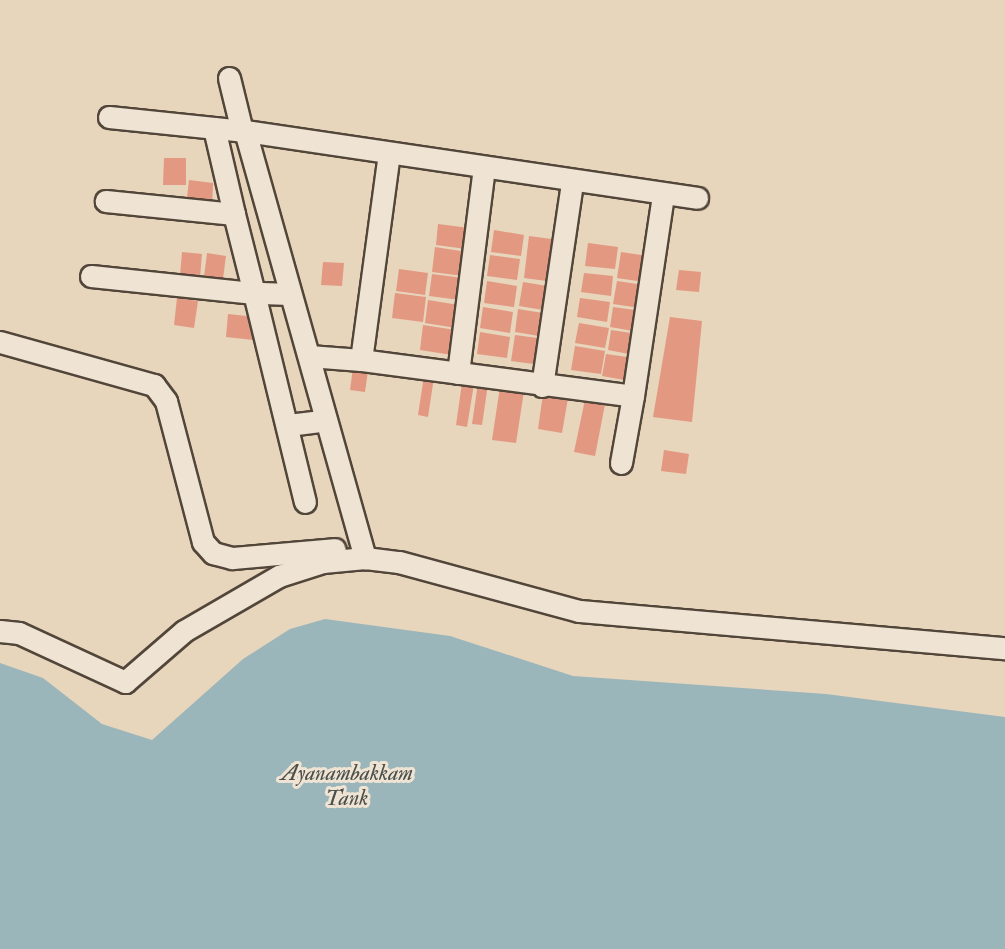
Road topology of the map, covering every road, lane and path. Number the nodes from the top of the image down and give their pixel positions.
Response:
1 (229, 78) dead end
2 (109, 117) dead end
3 (214, 128) junction
4 (243, 131) junction
5 (389, 154) junction
6 (484, 168) junction
7 (572, 182) junction
8 (663, 195) junction
9 (697, 198) dead end
10 (106, 201) dead end
11 (234, 214) junction
12 (91, 276) dead end
13 (254, 293) junction
14 (290, 294) junction
15 (0, 342) edge
16 (309, 356) junction
17 (361, 360) junction
18 (458, 374) junction
19 (542, 386) junction
20 (633, 396) junction
21 (326, 420) junction
22 (288, 425) junction
23 (621, 463) dead end
24 (305, 502) dead end
25 (363, 552) junction
26 (0, 631) edge
27 (1005, 648) edge

1 - 4 street
2 - 3 street
3 - 4 street
3 - 11 street
4 - 5 street
4 - 14 street
5 - 6 street
5 - 17 street
6 - 7 street
6 - 18 street
7 - 8 street
7 - 19 street
8 - 9 street
8 - 20 street
10 - 11 street
11 - 13 street
12 - 13 street
13 - 14 street
13 - 22 street
14 - 16 street
15 - 25 street
16 - 17 street
16 - 21 street
17 - 18 street
18 - 19 street
19 - 20 street
20 - 23 street
21 - 22 street
21 - 25 street
22 - 24 street
25 - 26 street
25 - 27 street

